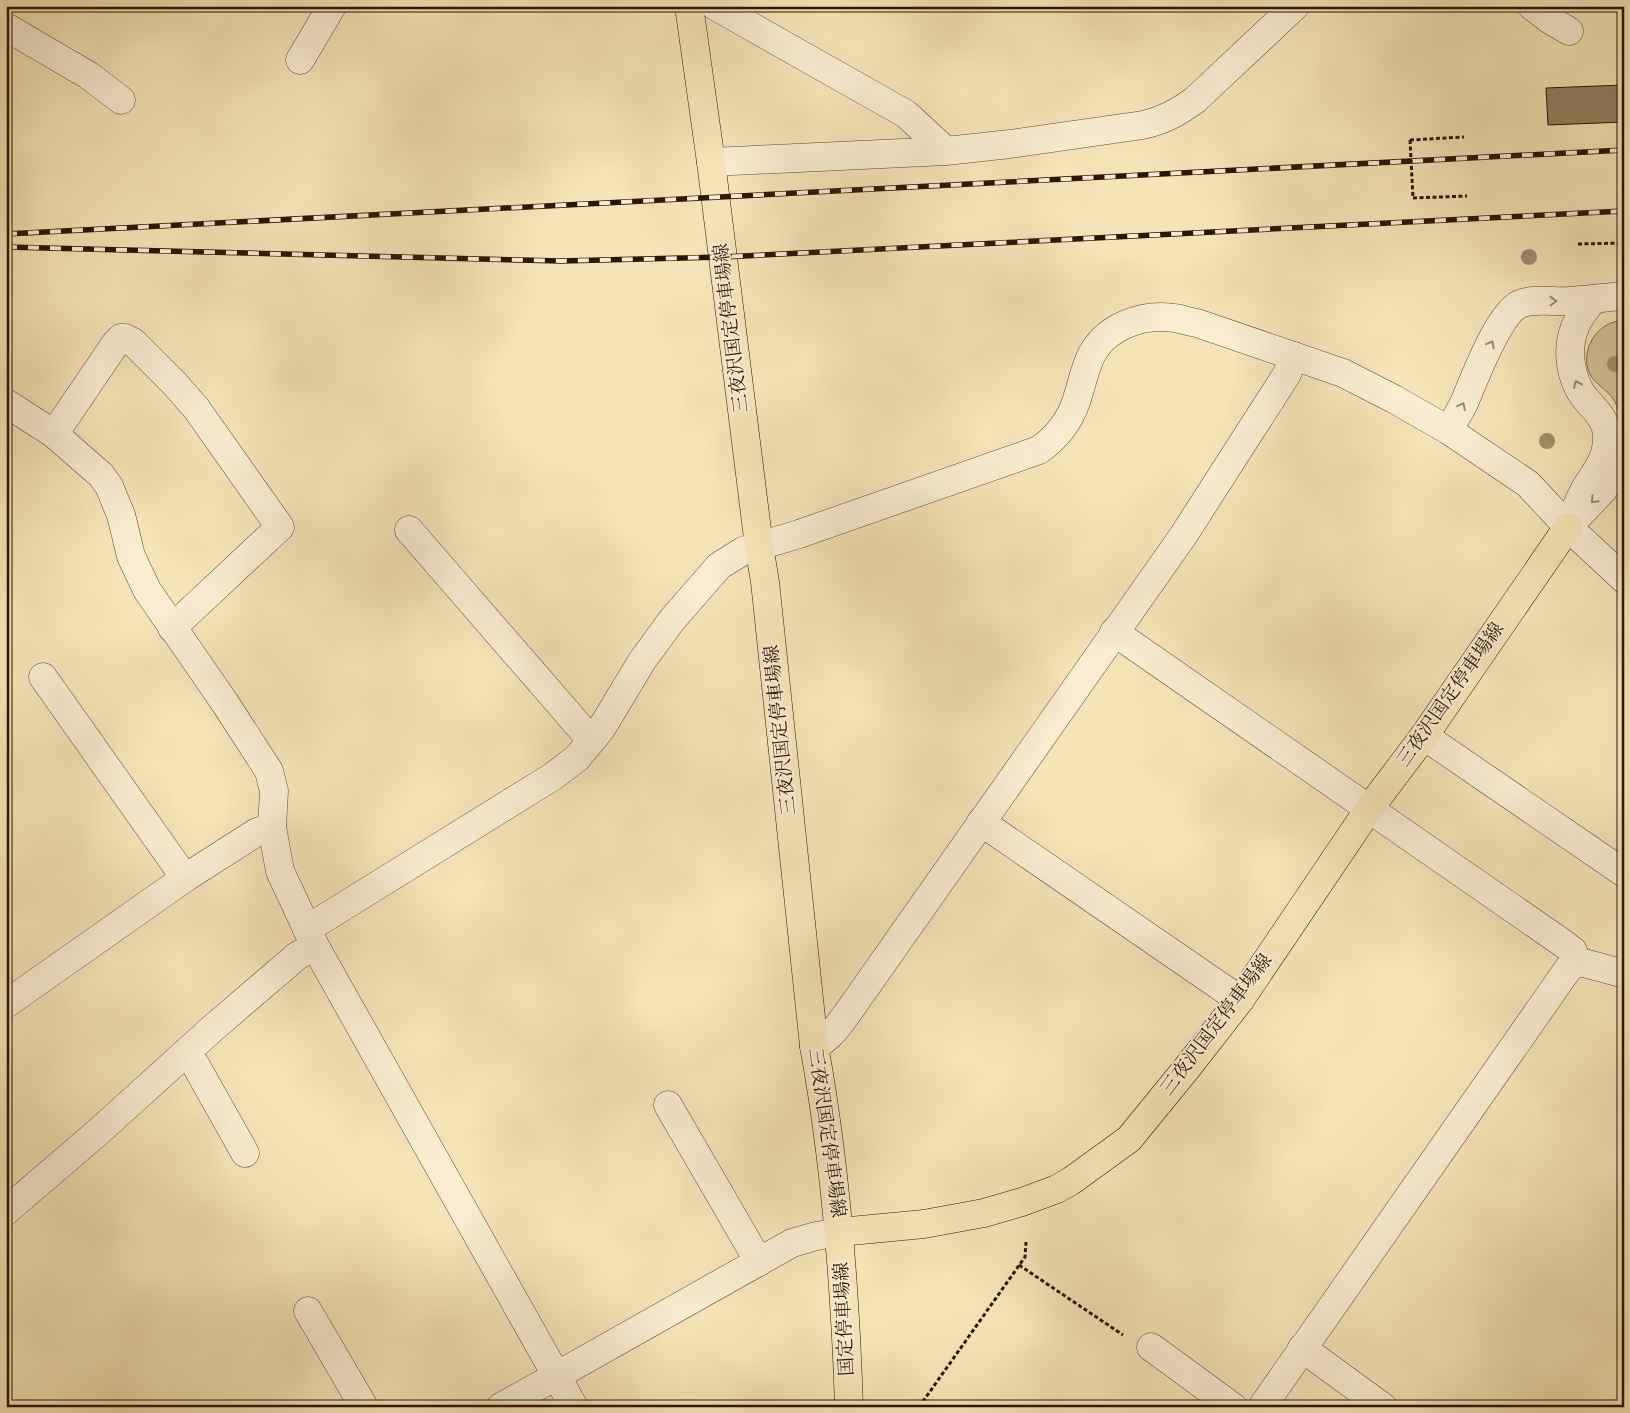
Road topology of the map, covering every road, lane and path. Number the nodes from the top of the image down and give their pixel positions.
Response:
1 (332, 6) edge
2 (689, 6) edge
3 (714, 6) edge
4 (1295, 6) edge
5 (1532, 6) edge
6 (6, 28) edge
7 (1569, 31) dead end
8 (300, 60) dead end
9 (121, 100) dead end
10 (1464, 137) dead end
11 (946, 151) junction
12 (712, 162) junction
13 (1467, 196) dead end
14 (1624, 243) edge
15 (1578, 244) dead end
16 (1624, 296) edge
17 (1594, 299) junction
18 (1294, 356) junction
19 (6, 403) edge
20 (1448, 430) junction
21 (54, 434) junction
22 (1624, 462) edge
23 (1568, 527) junction
24 (409, 530) dead end
25 (759, 546) junction
26 (1624, 579) edge
27 (172, 628) junction
28 (1114, 632) junction
29 (43, 677) dead end
30 (1424, 736) junction
31 (591, 740) junction
32 (1369, 809) junction
33 (981, 822) junction
34 (272, 827) junction
35 (1624, 873) edge
36 (185, 878) junction
37 (311, 938) junction
38 (1575, 963) junction
39 (1623, 969) edge
40 (1240, 1000) junction
41 (6, 1004) edge
42 (814, 1046) junction
43 (184, 1054) junction
44 (668, 1105) dead end
45 (245, 1153) dead end
46 (6, 1210) edge
47 (840, 1232) junction
48 (1026, 1242) dead end
49 (759, 1262) junction
50 (1019, 1265) junction
51 (308, 1311) dead end
52 (1151, 1347) joint
53 (1302, 1348) junction
54 (556, 1376) junction
55 (364, 1407) edge
56 (501, 1407) edge
57 (574, 1407) edge
58 (849, 1407) edge
59 (919, 1407) edge
60 (1233, 1407) edge
61 (1262, 1407) edge
62 (1383, 1407) edge

1 - 8 street
2 - 12 main road, 三夜沢国定停車場線
3 - 11 street
4 - 11 street
5 - 7 street
6 - 9 street
10 - 13 path, bridge
11 - 12 street
12 - 25 main road, 三夜沢国定停車場線
14 - 15 path
16 - 17 street
20 -> 17 street
23 -> 17 street
18 - 20 street
18 - 25 street
18 - 28 street
19 - 21 street
20 - 23 street
21 - 27 street
21 - 27 street
22 -> 23 street
23 - 26 street
23 - 30 main road, 三夜沢国定停車場線
24 - 31 street
25 - 31 street
25 - 42 main road, 三夜沢国定停車場線
27 - 34 street
28 - 32 street
28 - 33 street
29 - 36 street
30 - 32 main road, 三夜沢国定停車場線
30 - 35 street
31 - 37 street
32 - 38 street
32 - 40 main road, 三夜沢国定停車場線
33 - 40 street
33 - 42 street
34 - 36 street
34 - 37 street
36 - 41 street
37 - 43 street
37 - 54 street
38 - 39 street
38 - 53 street
40 - 47 main road, 三夜沢国定停車場線
42 - 47 main road, 三夜沢国定停車場線
43 - 45 street
43 - 46 street
44 - 49 street
47 - 49 street
47 - 58 main road, 国定停車場線
48 - 50 path
49 - 54 street
50 - 52 path
50 - 59 path
51 - 55 street
52 - 60 street
53 - 61 street
53 - 62 street
54 - 56 street
54 - 57 street

